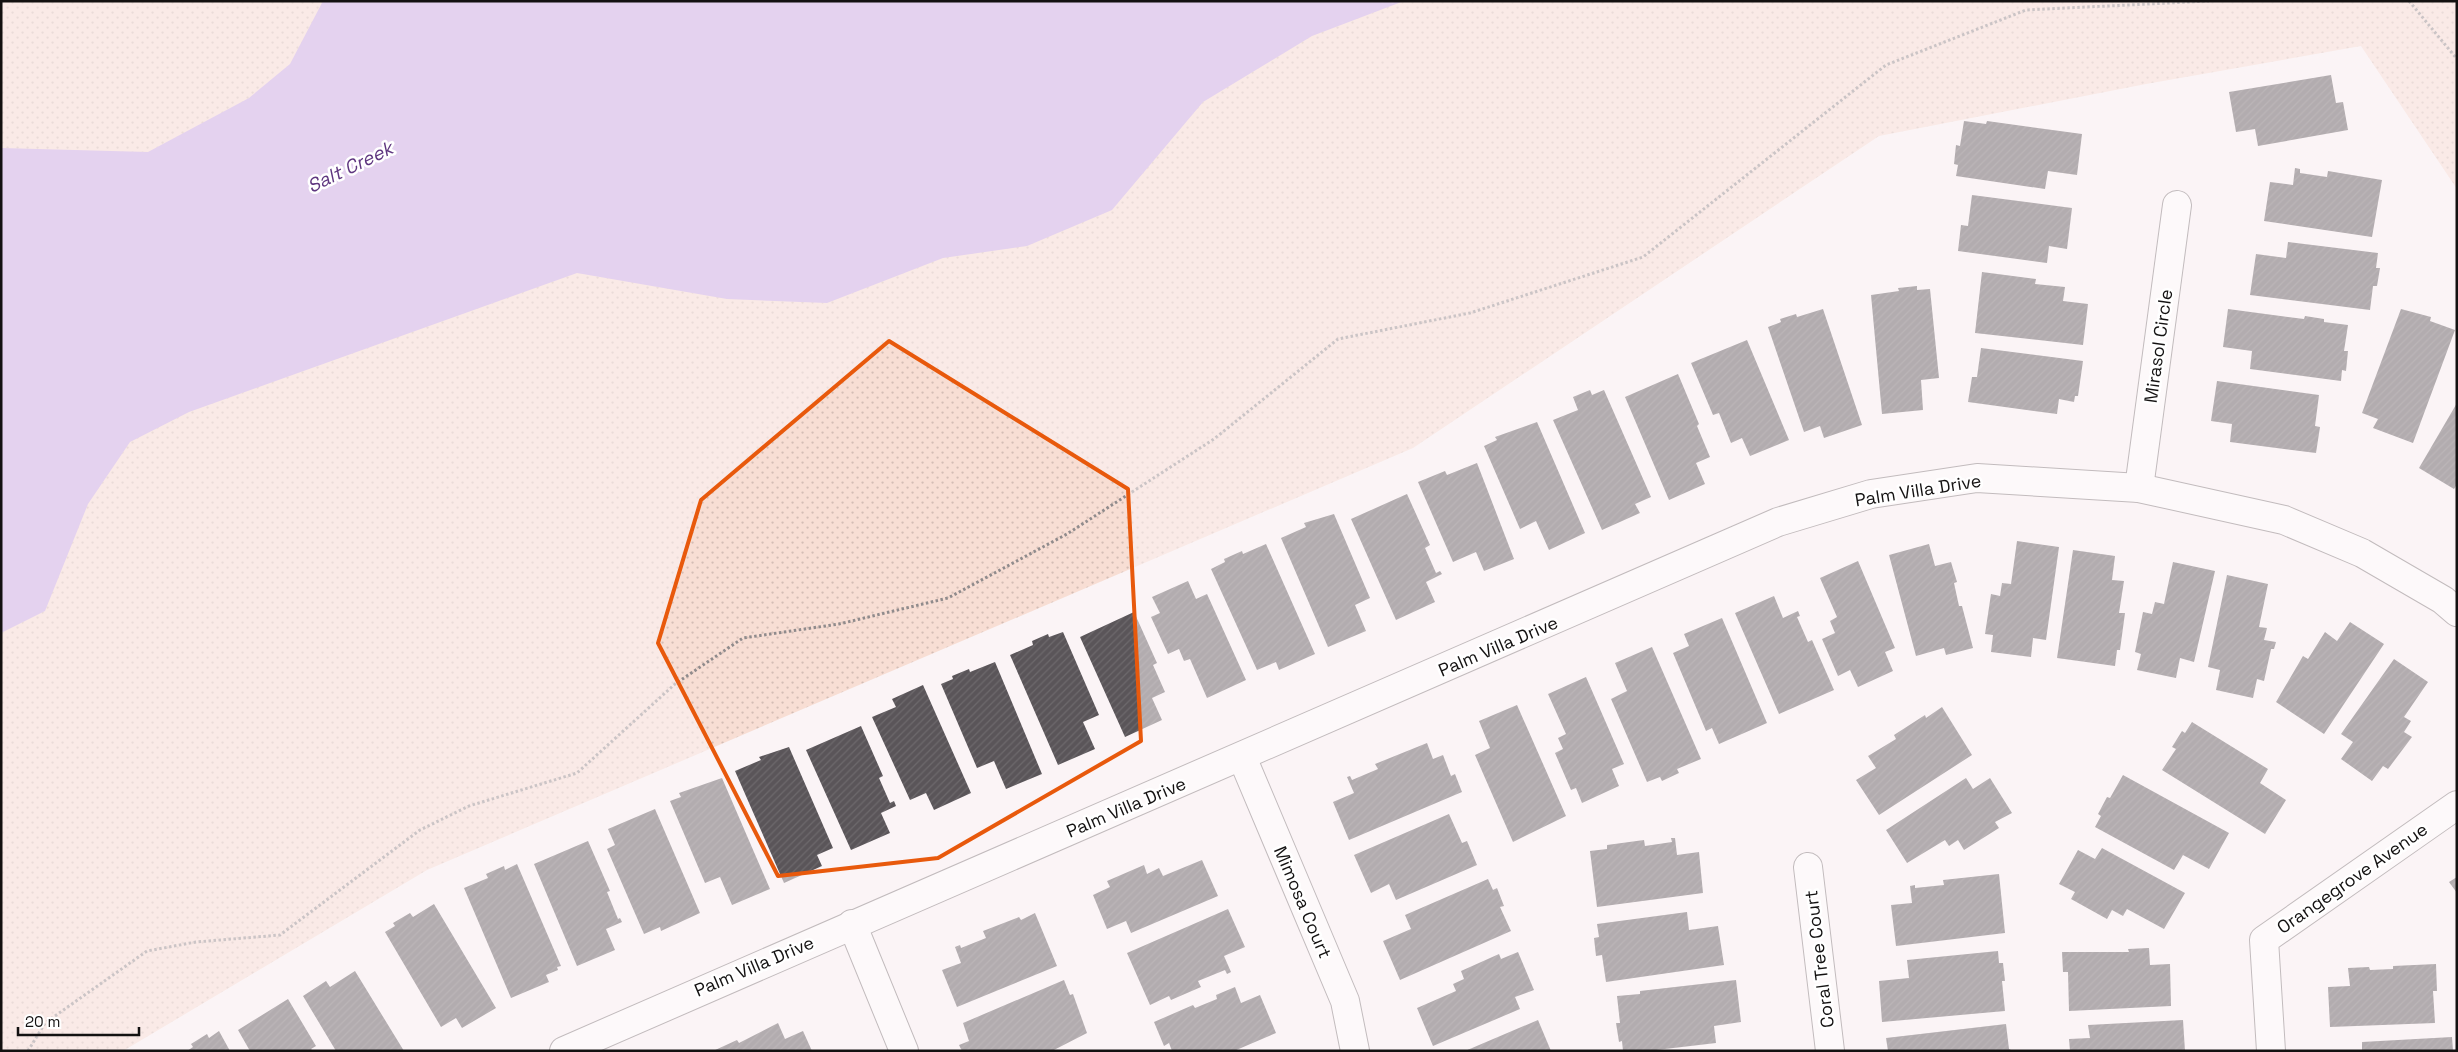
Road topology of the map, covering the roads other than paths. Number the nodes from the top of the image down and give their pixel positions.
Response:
1 (2177, 205) dead end
2 (2139, 488) junction
3 (2457, 612) edge
4 (1242, 757) junction
5 (2457, 805) edge
6 (1808, 868) dead end
7 (852, 924) junction
8 (564, 1051) edge
9 (904, 1051) edge
10 (1355, 1051) edge
11 (1830, 1051) edge
12 (2271, 1051) edge

1 - 2 street, Mirasol Circle
2 - 3 street, Palm Villa Drive
2 - 4 street, Palm Villa Drive
4 - 7 street, Palm Villa Drive
4 - 10 street, Mimosa Court
5 - 12 street, Orangegrove Avenue
6 - 11 street, Coral Tree Court
7 - 8 street, Palm Villa Drive
7 - 9 street

